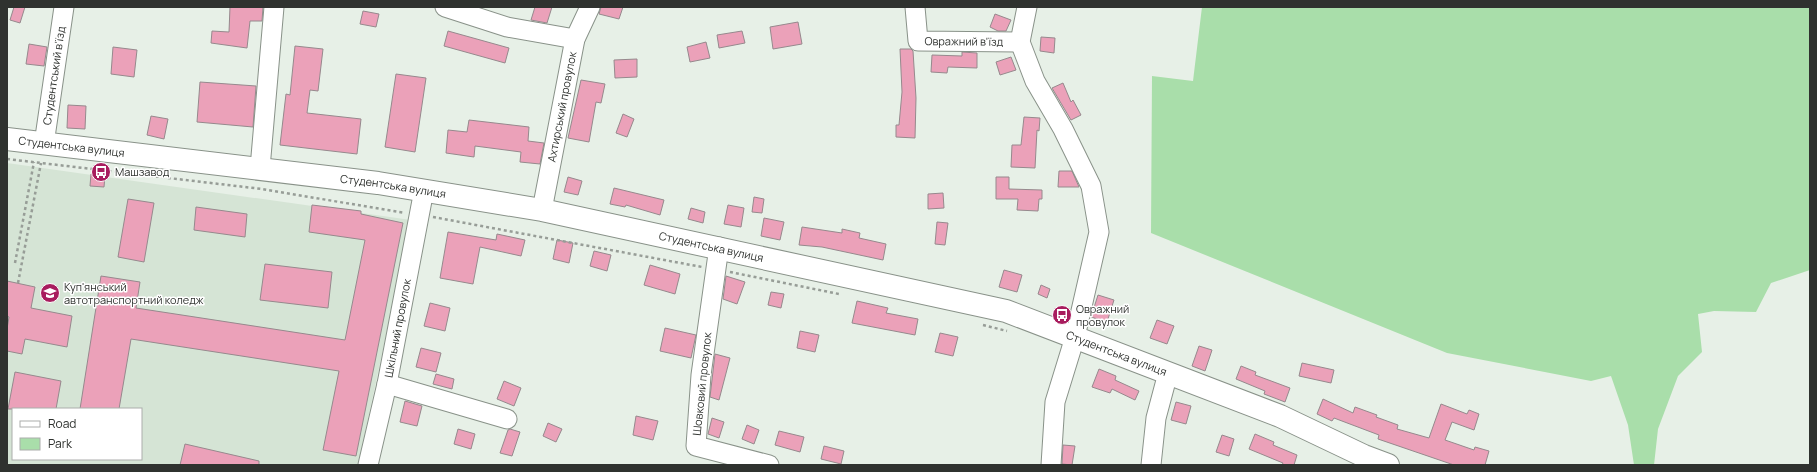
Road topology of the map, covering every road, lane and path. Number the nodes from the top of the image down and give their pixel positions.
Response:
1 (64, 7) edge
2 (274, 7) edge
3 (445, 7) edge
4 (590, 7) edge
5 (915, 7) edge
6 (1028, 7) edge
7 (575, 39) junction
8 (1020, 42) junction
9 (7, 139) edge
10 (40, 156) junction
11 (7, 159) edge
12 (260, 168) junction
13 (424, 190) junction
14 (542, 210) junction
15 (419, 215) junction
16 (719, 247) junction
17 (15, 263) dead end
18 (716, 270) junction
19 (18, 283) dead end
20 (841, 294) dead end
21 (977, 324) dead end
22 (1013, 332) dead end
23 (1075, 337) junction
24 (1168, 373) junction
25 (387, 384) junction
26 (507, 419) dead end
27 (1363, 461) edge
28 (368, 465) edge
29 (769, 465) edge
30 (1051, 465) edge
31 (1151, 465) edge
32 (1388, 465) edge

1 - 10 street, Студентський в'їзд
2 - 12 street
3 - 7 street
4 - 7 street, Ахтирський провулок
5 - 8 street, Овражний в'їзд
6 - 8 street
7 - 14 street, Ахтирський провулок
8 - 23 street
9 - 10 main road, Студентська вулиця
10 - 11 path
10 - 12 main road, Студентська вулиця
10 - 15 path
10 - 17 path
10 - 19 path
12 - 13 main road, Студентська вулиця
13 - 14 main road, Студентська вулиця
13 - 15 street, Шкільний провулок
14 - 16 main road, Студентська вулиця
15 - 18 path
15 - 25 street, Шкільний провулок
16 - 18 street, Шовковий провулок
16 - 23 main road, Студентська вулиця
18 - 20 path
18 - 29 street, Шовковий провулок
21 - 22 path
23 - 24 main road, Студентська вулиця
23 - 30 street
24 - 27 main road, Студентська вулиця
24 - 31 street
25 - 26 street
25 - 28 street, Шкільний провулок
27 - 32 main road, Студентська вулиця

